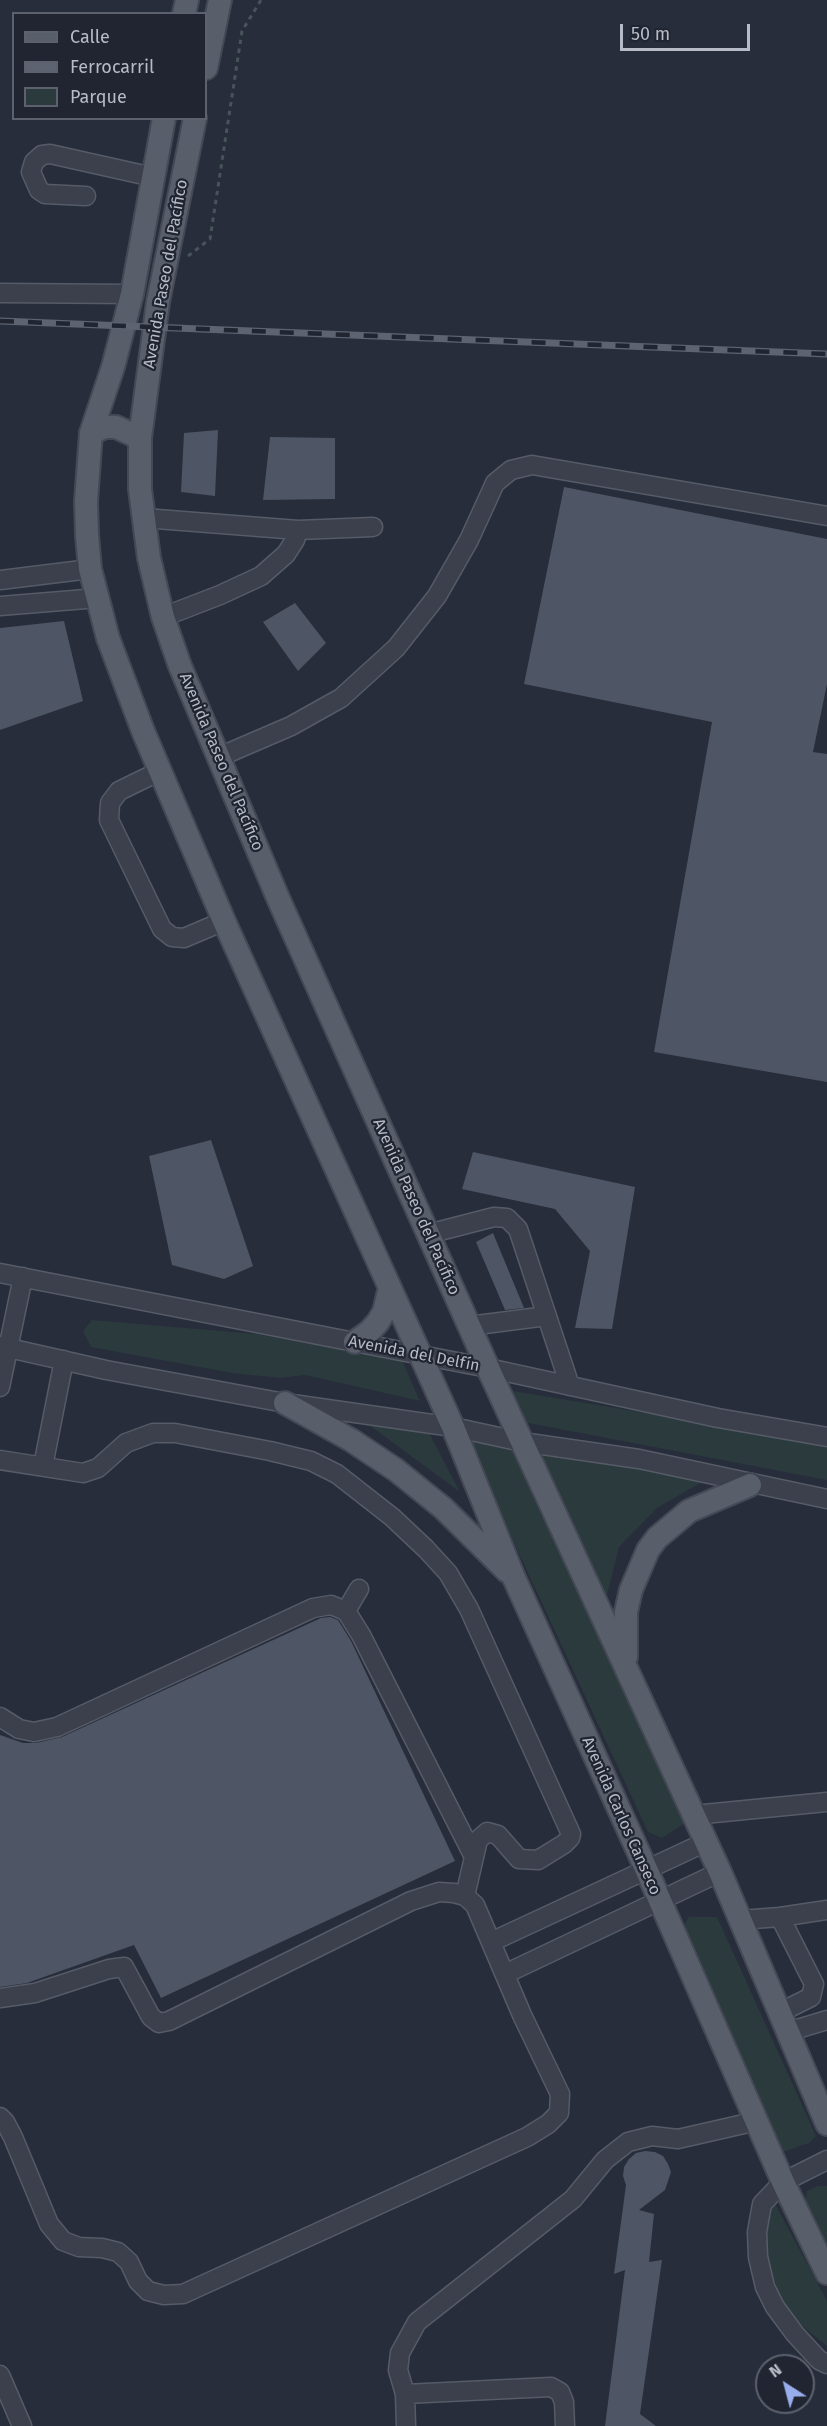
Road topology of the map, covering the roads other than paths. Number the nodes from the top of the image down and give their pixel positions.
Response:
1 (219, 0) edge
2 (207, 63) edge
3 (164, 120) edge
4 (195, 120) edge
5 (153, 177) junction
6 (86, 196) dead end
7 (0, 293) edge
8 (132, 294) junction
9 (91, 433) junction
10 (140, 438) junction
11 (827, 516) edge
12 (144, 518) junction
13 (373, 527) dead end
14 (298, 530) junction
15 (90, 568) junction
16 (0, 580) edge
17 (98, 598) junction
18 (0, 606) edge
19 (163, 617) junction
20 (219, 757) junction
21 (160, 771) junction
22 (224, 921) junction
23 (428, 1234) junction
24 (0, 1273) edge
25 (23, 1277) junction
26 (389, 1291) junction
27 (547, 1316) junction
28 (469, 1326) junction
29 (356, 1342) junction
30 (4, 1347) edge
31 (419, 1356) junction
32 (64, 1360) junction
33 (488, 1368) junction
34 (570, 1386) junction
35 (0, 1387) edge
36 (285, 1403) junction
37 (453, 1427) junction
38 (827, 1437) edge
39 (522, 1442) junction
40 (0, 1460) edge
41 (43, 1466) junction
42 (750, 1485) junction
43 (827, 1500) edge
44 (514, 1578) junction
45 (359, 1589) dead end
46 (346, 1611) junction
47 (626, 1665) junction
48 (0, 1717) edge
49 (827, 1802) edge
50 (694, 1815) junction
51 (706, 1842) junction
52 (473, 1855) junction
53 (647, 1871) junction
54 (720, 1872) junction
55 (465, 1896) junction
56 (660, 1901) junction
57 (827, 1910) edge
58 (780, 1917) junction
59 (740, 1920) junction
60 (491, 1942) junction
61 (505, 1974) junction
62 (0, 1998) edge
63 (827, 2020) edge
64 (783, 2022) junction
65 (0, 2117) edge
66 (757, 2121) junction
67 (827, 2124) edge
68 (827, 2160) edge
69 (783, 2182) junction
70 (827, 2273) edge
71 (827, 2364) edge
72 (0, 2376) edge
73 (405, 2394) junction
74 (22, 2426) edge
75 (406, 2426) edge
76 (565, 2426) edge

1 - 2 main road
3 - 5 main road, Avenida Paseo del Pacífico
4 - 10 main road, Avenida Paseo del Pacífico
5 - 6 street
5 - 8 main road, Avenida Paseo del Pacífico
7 - 8 street
8 - 9 main road, Avenida Paseo del Pacífico
9 - 10 main road
9 - 15 main road, Avenida Paseo del Pacífico
10 - 12 main road, Avenida Paseo del Pacífico
11 - 20 street
12 - 14 street
12 - 19 main road, Avenida Paseo del Pacífico
13 - 14 street
14 - 19 street
15 - 16 street
15 - 17 main road, Avenida Paseo del Pacífico
17 - 18 street
17 - 21 main road, Avenida Paseo del Pacífico
19 - 20 main road, Avenida Paseo del Pacífico
20 - 23 main road, Avenida Paseo del Pacífico
21 - 22 main road, Avenida Paseo del Pacífico
21 - 22 street
22 - 26 main road, Avenida Paseo del Pacífico
23 - 27 street
23 - 28 main road, Avenida Paseo del Pacífico
24 - 25 street, Avenida del Delfín
25 - 29 street, Avenida del Delfín
25 - 30 street
26 - 29 main road
26 - 31 main road, Avenida Paseo del Pacífico
27 - 28 street
27 - 34 street
28 - 33 main road, Avenida Paseo del Pacífico
29 - 31 street, Avenida del Delfín
30 - 32 street
30 - 35 street
31 - 33 street, Avenida del Delfín
31 - 37 main road, Avenida Carlos Canseco
32 - 36 street
32 - 41 street
33 - 34 street, Avenida del Delfín
33 - 39 main road
34 - 38 street, Avenida del Delfín
36 - 37 street
36 - 44 main road
37 - 39 street
37 - 44 main road, Avenida Carlos Canseco
39 - 42 street
39 - 47 main road
40 - 41 street
41 - 52 street
42 - 43 street
42 - 47 main road
44 - 53 main road, Avenida Carlos Canseco
45 - 46 street
46 - 48 street
46 - 52 street
47 - 50 main road
49 - 50 street
50 - 51 main road
51 - 53 street
51 - 54 main road
52 - 55 street
53 - 56 main road, Avenida Carlos Canseco
53 - 60 street
54 - 56 street
54 - 59 main road
55 - 60 street
55 - 62 street
56 - 61 street
56 - 66 main road, Avenida Carlos Canseco
57 - 58 street
58 - 59 street
58 - 64 street
59 - 64 main road
60 - 61 street
61 - 65 street
63 - 64 street
64 - 67 main road
66 - 69 main road, Avenida Carlos Canseco
66 - 73 street
68 - 69 street
69 - 70 main road, Avenida Carlos Canseco
69 - 71 street
72 - 74 street
73 - 75 street
73 - 76 street

